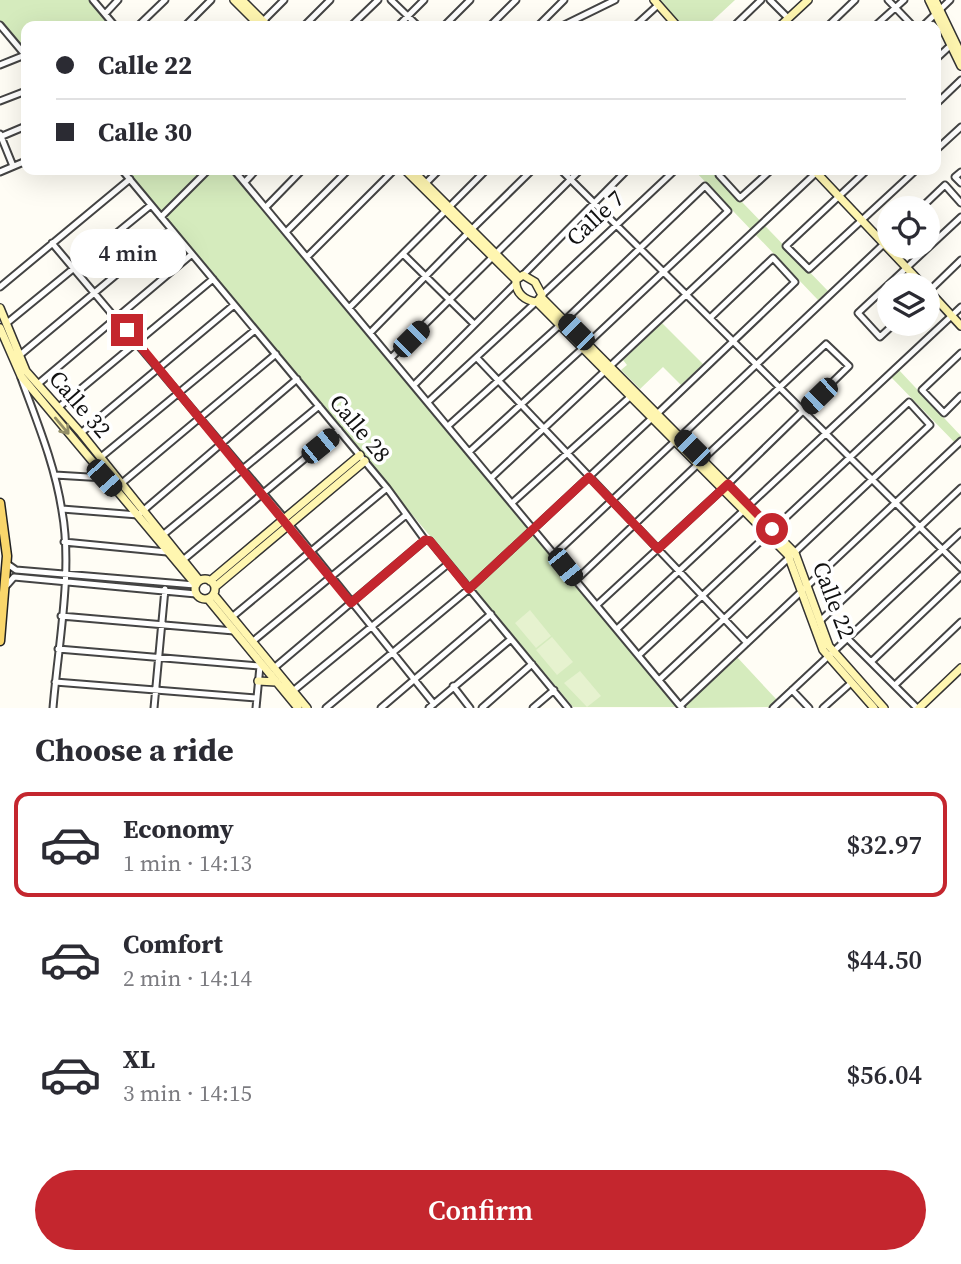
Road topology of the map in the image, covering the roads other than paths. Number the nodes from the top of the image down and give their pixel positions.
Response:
1 (93, 0) edge
2 (118, 0) edge
3 (165, 0) edge
4 (211, 0) edge
5 (234, 0) edge
6 (242, 0) edge
7 (284, 0) edge
8 (330, 0) edge
9 (378, 0) edge
10 (391, 0) edge
11 (424, 0) edge
12 (470, 0) edge
13 (516, 0) edge
14 (564, 0) edge
15 (615, 0) edge
16 (648, 0) edge
17 (761, 0) edge
18 (770, 0) edge
19 (808, 0) edge
20 (855, 0) edge
21 (888, 0) edge
22 (904, 0) edge
23 (929, 0) edge
24 (935, 0) edge
25 (950, 0) edge
26 (656, 3) edge
27 (895, 8) junction
28 (938, 12) junction
29 (105, 14) junction
30 (408, 16) junction
31 (788, 18) junction
32 (576, 19) joint
33 (111, 21) edge
34 (143, 21) edge
35 (190, 21) edge
36 (258, 21) edge
37 (259, 21) edge
38 (266, 21) edge
39 (309, 21) edge
40 (356, 21) edge
41 (403, 21) edge
42 (413, 21) edge
43 (449, 21) edge
44 (494, 21) edge
45 (546, 21) edge
46 (572, 21) edge
47 (640, 21) edge
48 (672, 21) edge
49 (739, 21) edge
50 (785, 21) edge
51 (833, 21) edge
52 (881, 21) edge
53 (908, 21) edge
54 (928, 21) edge
55 (1, 27) edge
56 (956, 41) edge
57 (21, 49) edge
58 (941, 54) edge
59 (961, 54) edge
60 (21, 57) edge
61 (0, 65) edge
62 (961, 66) edge
63 (961, 80) edge
64 (21, 93) edge
65 (941, 99) edge
66 (0, 101) edge
67 (961, 127) edge
68 (21, 128) edge
69 (0, 136) edge
70 (941, 145) edge
71 (21, 163) edge
72 (13, 166) junction
73 (0, 172) edge
74 (961, 172) edge
75 (126, 175) edge
76 (203, 175) edge
77 (238, 175) edge
78 (251, 175) edge
79 (297, 175) edge
80 (343, 175) edge
81 (389, 175) edge
82 (410, 175) edge
83 (417, 175) edge
84 (434, 175) edge
85 (481, 175) edge
86 (527, 175) edge
87 (566, 175) edge
88 (574, 175) edge
89 (622, 175) edge
90 (670, 175) edge
91 (719, 175) edge
92 (765, 175) edge
93 (812, 175) edge
94 (820, 175) edge
95 (862, 175) edge
96 (911, 175) edge
97 (130, 179) junction
98 (570, 179) junction
99 (244, 182) junction
100 (426, 183) junction
101 (961, 183) edge
102 (839, 196) junction
103 (934, 196) edge
104 (593, 202) junction
105 (961, 203) edge
106 (151, 205) junction
107 (266, 207) junction
108 (447, 209) junction
109 (961, 216) edge
110 (161, 217) junction
111 (862, 221) junction
112 (616, 225) junction
113 (171, 229) junction
114 (470, 231) junction
115 (286, 232) junction
116 (877, 234) edge
117 (52, 243) junction
118 (640, 248) junction
119 (877, 250) edge
120 (192, 254) junction
121 (403, 254) junction
122 (494, 255) junction
123 (307, 257) junction
124 (899, 259) edge
125 (961, 260) edge
126 (73, 268) junction
127 (906, 268) junction
128 (663, 272) junction
129 (901, 273) edge
130 (911, 273) edge
131 (426, 276) junction
132 (213, 279) junction
133 (518, 279) junction
134 (940, 280) edge
135 (0, 287) edge
136 (94, 293) junction
137 (687, 295) junction
138 (877, 295) edge
139 (539, 299) junction
140 (450, 300) junction
141 (940, 304) edge
142 (234, 305) junction
143 (961, 307) edge
144 (0, 308) edge
145 (349, 308) junction
146 (951, 316) junction
147 (115, 318) junction
148 (710, 318) junction
149 (563, 323) junction
150 (474, 324) junction
151 (3, 325) edge
152 (961, 326) edge
153 (255, 330) junction
154 (370, 333) junction
155 (877, 334) edge
156 (733, 341) junction
157 (138, 342) junction
158 (585, 346) junction
159 (961, 353) edge
160 (276, 354) junction
161 (20, 355) junction
162 (391, 358) junction
163 (477, 358) junction
164 (757, 364) junction
165 (159, 368) junction
166 (608, 368) junction
167 (23, 373) junction
168 (297, 379) junction
169 (499, 380) junction
170 (38, 384) junction
171 (414, 385) junction
172 (780, 387) junction
173 (180, 393) junction
174 (50, 396) junction
175 (631, 396) junction
176 (961, 397) edge
177 (42, 402) junction
178 (428, 402) junction
179 (521, 404) junction
180 (319, 405) junction
181 (59, 407) junction
182 (33, 409) junction
183 (803, 411) junction
184 (655, 416) junction
185 (200, 417) junction
186 (447, 426) junction
187 (544, 428) junction
188 (339, 430) junction
189 (81, 433) junction
190 (826, 433) junction
191 (678, 439) junction
192 (961, 441) edge
193 (222, 443) junction
194 (469, 452) junction
195 (566, 453) junction
196 (101, 457) junction
197 (849, 457) junction
198 (363, 458) junction
199 (701, 462) junction
200 (242, 468) junction
201 (55, 475) junction
202 (589, 477) junction
203 (104, 478) junction
204 (491, 478) junction
205 (873, 480) junction
206 (122, 483) junction
207 (725, 487) junction
208 (387, 488) junction
209 (961, 488) edge
210 (263, 492) junction
211 (612, 501) junction
212 (0, 503) edge
213 (512, 503) junction
214 (896, 503) junction
215 (747, 508) junction
216 (62, 509) junction
217 (141, 512) junction
218 (406, 515) junction
219 (287, 522) junction
220 (634, 525) junction
221 (920, 527) junction
222 (533, 529) junction
223 (770, 532) junction
224 (961, 532) edge
225 (164, 534) junction
226 (425, 540) junction
227 (64, 542) junction
228 (658, 549) junction
229 (943, 550) junction
230 (311, 551) junction
231 (167, 552) junction
232 (555, 554) junction
233 (792, 555) junction
234 (181, 562) junction
235 (6, 563) junction
236 (448, 564) junction
237 (961, 568) edge
238 (679, 573) junction
239 (36, 575) junction
240 (961, 576) edge
241 (64, 578) junction
242 (330, 578) junction
243 (576, 580) junction
244 (196, 586) junction
245 (165, 587) junction
246 (5, 588) junction
247 (805, 588) junction
248 (469, 589) junction
249 (212, 590) junction
250 (703, 596) junction
251 (351, 603) junction
252 (597, 605) junction
253 (491, 614) junction
254 (61, 616) junction
255 (232, 617) junction
256 (725, 619) junction
257 (820, 621) junction
258 (162, 622) junction
259 (961, 622) edge
260 (370, 626) junction
261 (617, 629) junction
262 (234, 631) junction
263 (511, 639) junction
264 (848, 639) junction
265 (0, 641) edge
266 (252, 642) junction
267 (747, 643) junction
268 (58, 649) junction
269 (393, 654) junction
270 (639, 655) junction
271 (830, 655) junction
272 (158, 657) junction
273 (872, 661) junction
274 (263, 663) junction
275 (532, 664) junction
276 (274, 668) junction
277 (961, 668) edge
278 (961, 674) edge
279 (415, 680) junction
280 (659, 680) junction
281 (258, 681) junction
282 (55, 682) junction
283 (276, 682) junction
284 (851, 683) junction
285 (895, 685) junction
286 (453, 687) junction
287 (156, 689) junction
288 (554, 690) junction
289 (792, 690) junction
290 (293, 691) junction
291 (256, 698) junction
292 (432, 706) edge
293 (681, 706) edge
294 (873, 707) edge
295 (53, 708) edge
296 (154, 708) edge
297 (256, 708) edge
298 (298, 708) edge
299 (307, 708) edge
300 (326, 708) edge
301 (382, 708) edge
302 (470, 708) edge
303 (482, 708) edge
304 (533, 708) edge
305 (568, 708) edge
306 (774, 708) edge
307 (809, 708) edge
308 (823, 708) edge
309 (884, 708) edge
310 (918, 708) edge
311 (926, 708) edge

1 - 29 street
2 - 29 street
3 - 34 street
4 - 35 street
5 - 36 street
6 - 37 street
7 - 38 street
8 - 39 street
9 - 40 street
10 - 30 street
11 - 30 street
12 - 43 street
13 - 44 street
14 - 45 street
15 - 32 street
16 - 26 street
17 - 49 street
18 - 31 street
19 - 31 street
20 - 51 street
21 - 27 street
22 - 27 street
23 - 28 street
24 - 28 street
25 - 28 street
26 - 47 street
26 - 48 street
27 - 52 street
27 - 53 street
28 - 54 street
28 - 56 street
29 - 33 street
30 - 41 street
30 - 42 street
31 - 50 street
32 - 46 street
55 - 57 street
56 - 58 street
56 - 59 street
56 - 62 street
60 - 61 street
63 - 65 street
64 - 66 street
67 - 70 street
68 - 69 street
69 - 72 street
71 - 72 street
72 - 73 street
74 - 101 street
75 - 97 street, Calle 28
76 - 110 street
77 - 99 street
78 - 99 street
79 - 107 street
80 - 115 street
81 - 123 street
82 - 108 street
83 - 100 street
84 - 100 street
85 - 108 street
86 - 114 street
87 - 98 street
88 - 98 street
89 - 104 street
90 - 112 street, Calle 7
91 - 92 street
93 - 137 street
94 - 102 street
95 - 102 street
96 - 111 street
97 - 106 street, Calle 28
97 - 117 street
98 - 104 street
98 - 122 street
99 - 107 street
100 - 108 street
102 - 111 street
102 - 111 street
103 - 105 street
104 - 112 street
104 - 133 street
106 - 110 street, Calle 28
106 - 126 street
107 - 115 street
108 - 114 street
108 - 121 street
109 - 127 street
110 - 113 street, Calle 28
111 - 116 street
112 - 118 street
112 - 139 street, Calle 7
113 - 120 street, Calle 28
113 - 136 street
114 - 122 street
114 - 131 street
115 - 123 street
117 - 126 street
117 - 135 street
118 - 128 street
118 - 128 street
118 - 149 street
119 - 164 street
120 - 132 street, Calle 28
120 - 147 street
121 - 131 street
121 - 145 street
122 - 133 street
122 - 140 street
123 - 145 street
124 - 127 street
125 - 134 street
126 - 136 street
126 - 151 street
127 - 129 street
127 - 130 street
128 - 137 street
128 - 158 street
131 - 140 street
131 - 154 street
132 - 142 street, Calle 28
132 - 157 street
133 - 139 street
133 - 139 street
133 - 150 street
136 - 147 street
136 - 161 street
137 - 148 street
137 - 166 street
138 - 155 street
139 - 149 street, Calle 22
139 - 163 street, Calle 7
140 - 150 street
140 - 162 street
141 - 146 street
142 - 153 street, Calle 28
142 - 165 street
143 - 146 street
144 - 151 street, Calle 32
145 - 154 street
146 - 152 street
146 - 190 street
147 - 157 street
147 - 170 street
148 - 156 street
148 - 156 street
149 - 158 street, Calle 22
149 - 169 street
150 - 171 street
151 - 161 street, Calle 32
151 - 167 street, Calle 32
153 - 160 street, Calle 28
153 - 173 street
154 - 162 street
156 - 164 street
156 - 184 street
157 - 165 street
157 - 181 street
158 - 166 street, Calle 22
158 - 179 street
159 - 176 street
160 - 168 street, Calle 28
160 - 185 street
161 - 167 street, Calle 32
162 - 171 street
163 - 169 street
163 - 178 street, Calle 7
164 - 172 street
164 - 191 street
165 - 173 street
165 - 189 street
166 - 175 street, Calle 22
166 - 184 street, Calle 22
166 - 187 street
167 - 170 street, Calle 32
167 - 177 street, Calle 32
167 - 182 street
168 - 180 street, Calle 28
168 - 193 street
169 - 179 street
169 - 186 street
170 - 174 street, Calle 32
171 - 178 street
172 - 183 street
172 - 183 street
172 - 199 street
173 - 185 street
173 - 196 street
174 - 177 street
174 - 181 street, Calle 32
175 - 184 street, Calle 22
175 - 195 street
177 - 182 street
177 -> 203 street, Calle 32
178 - 186 street
179 - 187 street
179 - 194 street
180 - 188 street, Calle 28
180 - 200 street
181 - 189 street, Calle 32
182 - 201 street
183 - 190 street
183 - 207 street
184 - 191 street, Calle 22
184 - 202 street
185 - 193 street
185 - 206 street
186 - 194 street
187 - 195 street
187 - 204 street
188 - 198 street, Calle 28
188 - 210 street
189 - 196 street, Calle 32
190 - 197 street
190 - 215 street
191 - 199 street, Calle 22
191 - 211 street
192 - 214 street
193 - 200 street
193 - 217 street
194 - 204 street
195 - 202 street
195 - 213 street
196 - 206 street, Calle 32
197 - 205 street
197 - 205 street
197 - 223 street
198 - 208 street, Calle 28
198 - 219 street
199 - 207 street, Calle 22
199 - 220 street
200 - 210 street
200 - 225 street
201 - 203 street
201 - 216 street
202 - 211 street
202 - 222 street
203 - 217 street, Calle 32
204 - 213 street
205 - 214 street
205 - 233 street
206 - 217 street, Calle 32
207 - 215 street, Calle 22
207 - 228 street
208 - 218 street, Calle 28
208 - 230 street
209 - 221 street
210 - 219 street
210 - 234 street
211 - 220 street
211 - 232 street
212 - 235 main road
213 - 222 street
214 - 221 street
214 - 247 street
215 - 223 street, Calle 22
215 - 238 street
216 - 217 street
216 - 227 street
217 - 225 street, Calle 32
217 - 231 street, Calle 32
218 - 226 street, Calle 28
218 - 242 street
219 - 230 street
219 - 249 street
220 - 228 street
220 - 243 street
221 - 229 street
221 - 257 street
222 - 232 street
222 - 248 street
223 - 233 street, Calle 22
223 - 250 street
224 - 229 street
225 - 234 street, Calle 32
226 - 236 street, Calle 28
226 - 251 street
227 - 231 street
227 - 241 street
228 - 238 street
228 - 252 street
229 - 237 street
229 - 264 street
230 - 242 street
230 - 255 street
231 - 234 street, Calle 32
232 - 243 street
233 - 247 street, Calle 22
233 - 256 street
234 - 244 street, Calle 32
235 - 239 street
235 - 246 main road
236 - 248 street, Calle 28
236 - 260 street
238 - 250 street
238 - 261 street
239 - 241 street
239 - 246 street
240 - 273 street
241 - 245 street
241 - 254 street
242 - 251 street
242 - 266 street
243 - 252 street
244 - 245 street
244 - 249 street
244 - 249 street
245 - 258 street
246 - 265 main road
247 - 257 street, Calle 22
247 - 267 street
247 - 271 street, Calle 22
248 - 253 street, Calle 28
248 - 269 street
249 - 255 street
249 - 262 street
250 - 256 street
250 - 270 street
251 - 260 street
251 - 276 street
252 - 261 street
253 - 263 street, Calle 28
253 - 279 street
254 - 258 street
254 - 268 street
255 - 266 street
256 - 267 street
256 - 280 street
257 - 271 street, Calle 22
258 - 262 street
258 - 272 street
259 - 285 street
260 - 269 street
260 - 290 street
261 - 270 street
262 - 274 street
263 - 275 street, Calle 28
263 - 286 street
264 - 271 street
264 - 273 street
266 - 274 street
267 - 293 street
268 - 272 street
268 - 282 street
269 - 279 street
269 - 300 street
270 - 280 street
271 - 284 street, Calle 22
271 - 289 street
271 - 309 street, Calle 22
272 - 274 street
272 - 287 street
273 - 285 street
274 - 276 street
274 - 281 street
274 - 283 street
275 - 288 street, Calle 28
275 - 303 street
276 - 290 street
277 - 310 street
278 - 311 street
279 - 292 street
279 - 301 street
280 - 293 street
281 - 283 street
281 - 291 street
282 - 287 street
282 - 295 street
283 - 298 street
284 - 294 street, Calle 22
284 - 308 street
285 - 310 street
286 - 292 street
286 - 302 street
287 - 291 street
287 - 296 street
288 - 304 street
288 - 305 street, Calle 28
289 - 306 street
289 - 307 street
290 - 299 street
291 - 297 street

